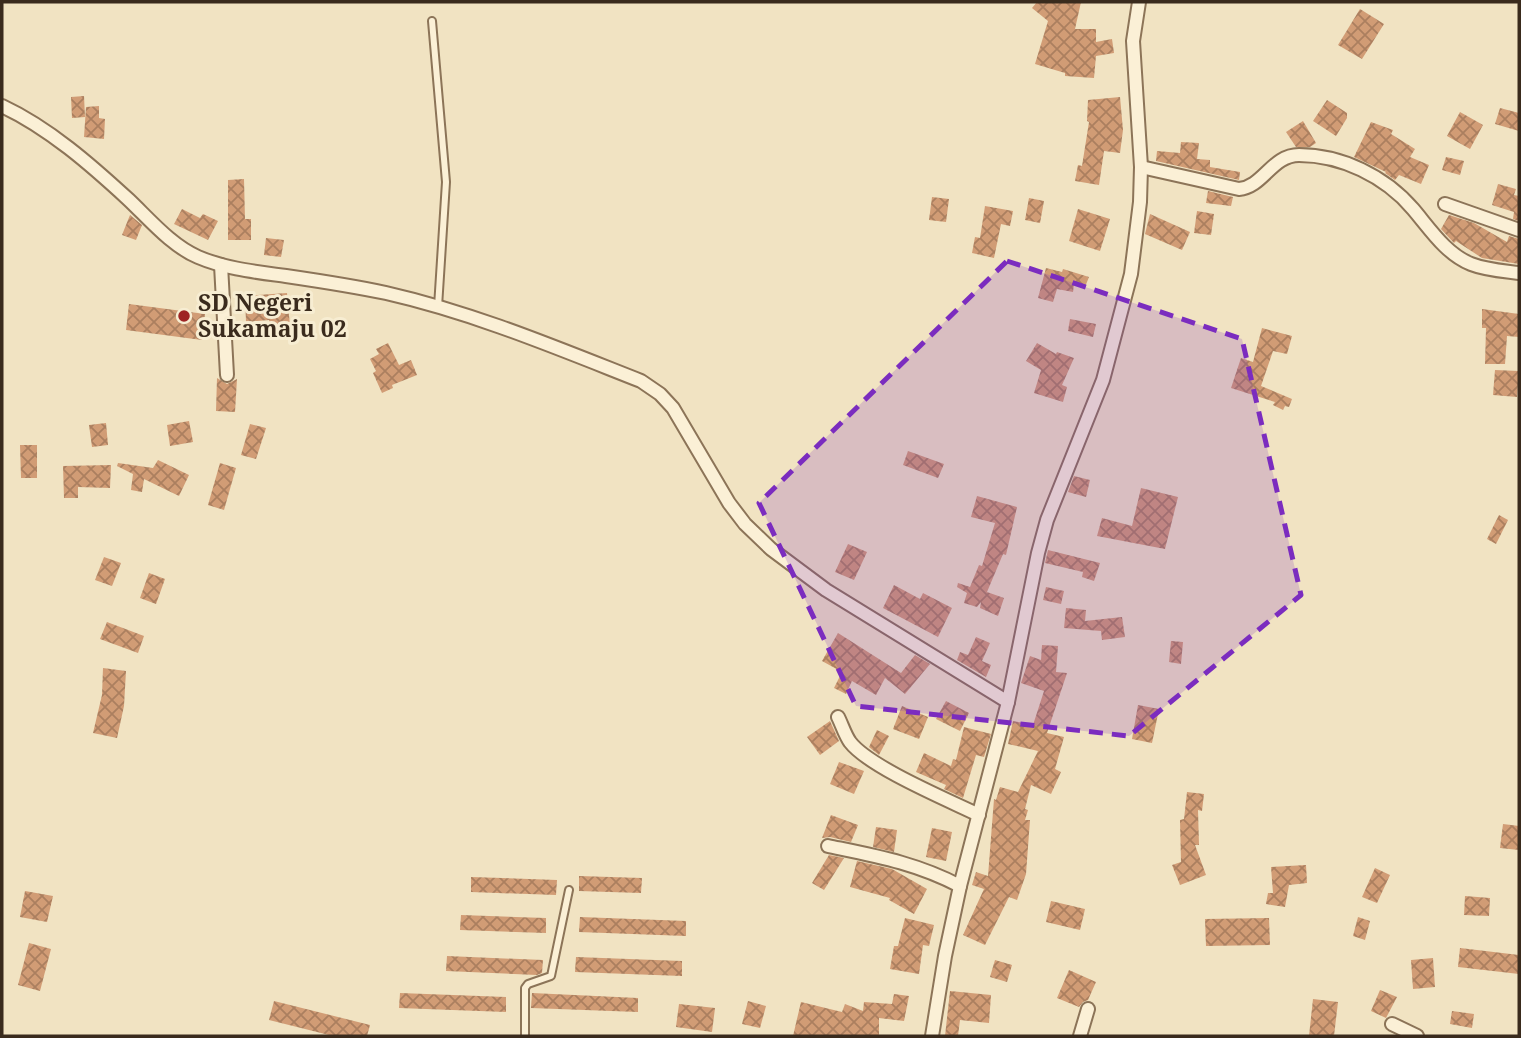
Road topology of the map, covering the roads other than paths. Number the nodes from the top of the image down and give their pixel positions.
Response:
1 (1139, 2) edge
2 (432, 21) dead end
3 (2, 106) edge
4 (1141, 167) junction
5 (1445, 204) dead end
6 (1519, 230) edge
7 (221, 265) junction
8 (1519, 273) edge
9 (442, 309) junction
10 (228, 374) dead end
11 (1008, 702) junction
12 (838, 717) dead end
13 (979, 815) junction
14 (828, 846) dead end
15 (960, 886) junction
16 (569, 890) dead end
17 (1088, 1009) dead end
18 (1392, 1024) dead end
19 (525, 1036) edge
20 (932, 1036) edge
21 (1080, 1036) edge
22 (1417, 1036) edge

1 - 4 street
2 - 9 lane
3 - 7 street
4 - 8 street
4 - 11 street
5 - 6 street
7 - 9 street
7 - 10 street
9 - 11 street
11 - 13 street
12 - 13 street
13 - 15 street
14 - 15 street
15 - 20 street
16 - 19 lane
17 - 21 street
18 - 22 street

